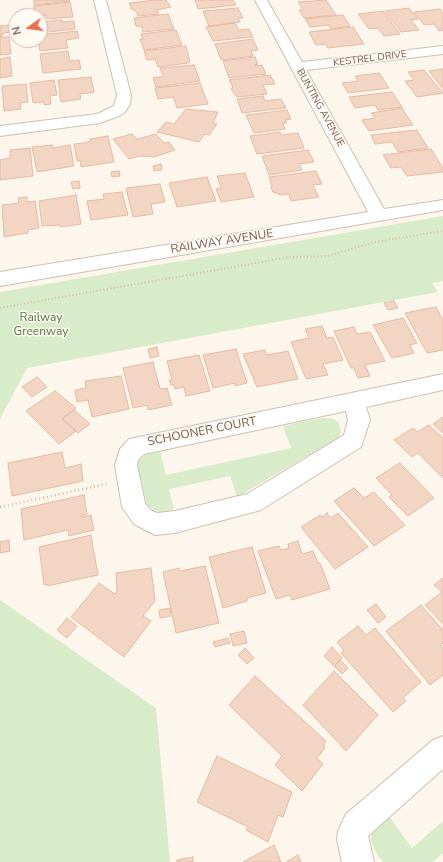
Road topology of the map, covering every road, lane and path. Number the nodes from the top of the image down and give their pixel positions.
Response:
1 (100, 0) edge
2 (261, 0) edge
3 (443, 50) edge
4 (297, 67) junction
5 (0, 131) edge
6 (443, 205) edge
7 (379, 216) junction
8 (443, 231) edge
9 (0, 279) edge
10 (0, 308) edge
11 (443, 382) edge
12 (354, 402) junction
13 (129, 480) junction
14 (0, 507) edge
15 (443, 750) edge
16 (358, 862) edge

1 - 5 street
2 - 4 street, BUNTING AVENUE
3 - 4 street, KESTREL DRIVE
4 - 7 street, BUNTING AVENUE
6 - 7 street, RAILWAY AVENUE
7 - 9 street, RAILWAY AVENUE
8 - 10 path
11 - 12 street, SCHOONER COURT
12 - 13 street, SCHOONER COURT
12 - 13 street, SCHOONER COURT
13 - 14 path
15 - 16 street

